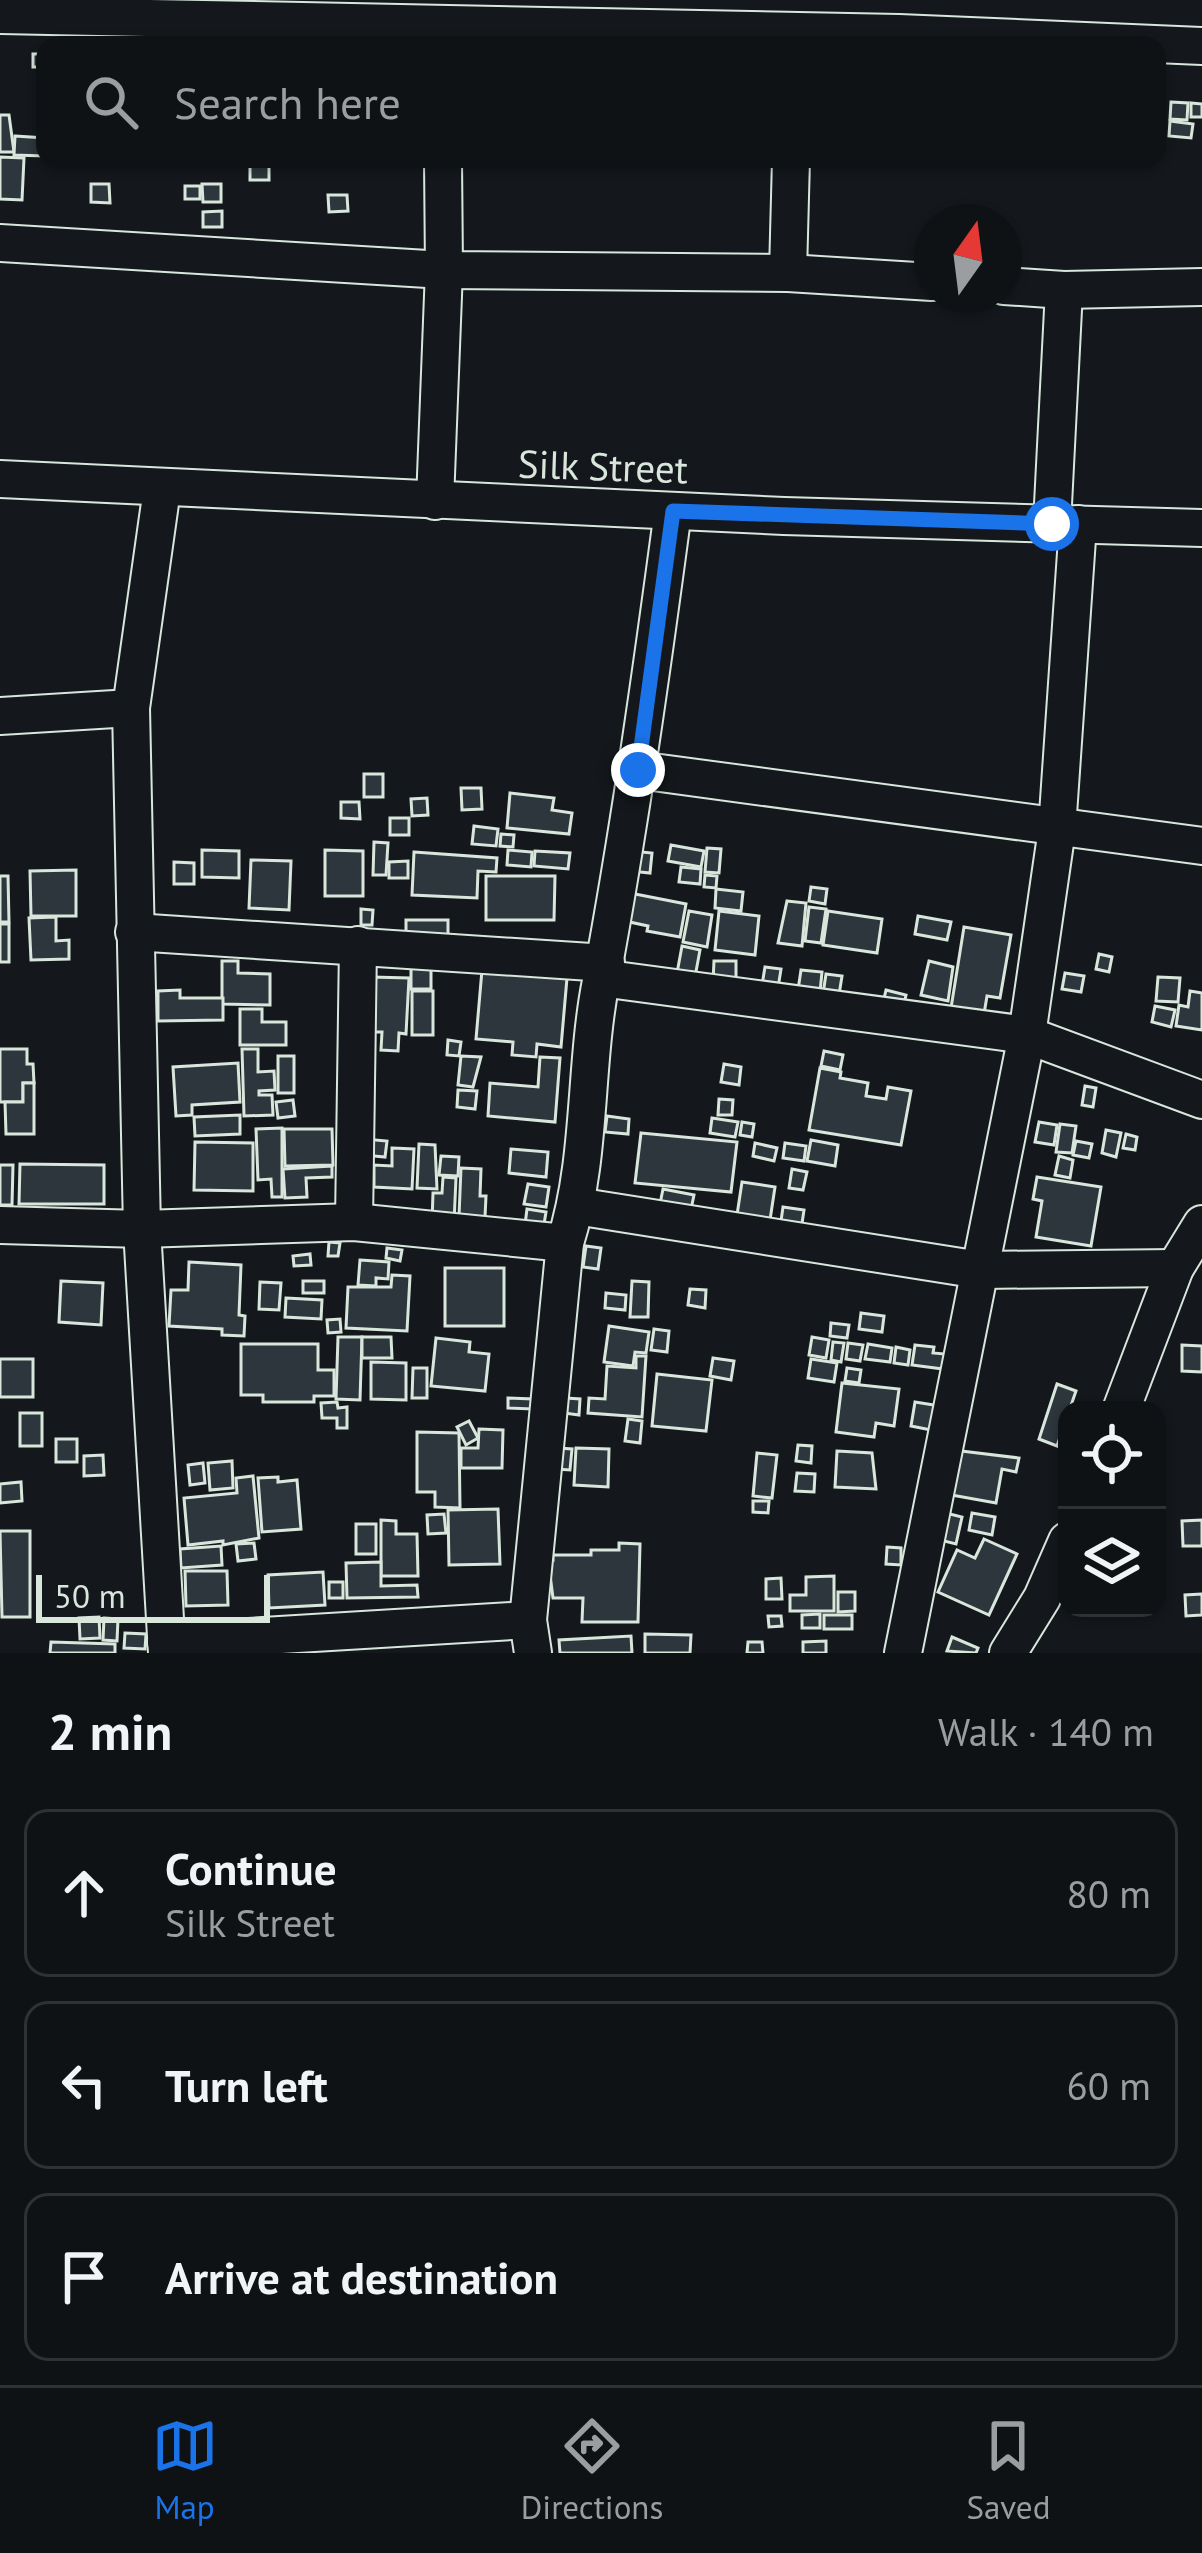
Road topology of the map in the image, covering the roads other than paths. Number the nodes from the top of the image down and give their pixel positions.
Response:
1 (0, 15) edge
2 (899, 16) edge
3 (442, 23) edge
4 (746, 36) edge
5 (803, 36) edge
6 (1101, 36) edge
7 (1166, 42) edge
8 (1202, 46) edge
9 (443, 168) edge
10 (791, 168) edge
11 (0, 243) edge
12 (444, 269) junction
13 (788, 273) junction
14 (914, 281) edge
15 (1022, 287) edge
16 (1202, 287) edge
17 (1064, 290) junction
18 (0, 479) edge
19 (162, 489) junction
20 (434, 501) junction
21 (673, 511) junction
22 (1065, 524) junction
23 (1202, 528) edge
24 (131, 708) junction
25 (0, 716) edge
26 (638, 770) junction
27 (1057, 829) junction
28 (1202, 846) edge
29 (134, 932) junction
30 (358, 945) junction
31 (603, 971) junction
32 (1027, 1035) junction
33 (1202, 1100) edge
34 (576, 1206) junction
35 (354, 1222) junction
36 (1202, 1224) edge
37 (0, 1225) edge
38 (142, 1229) junction
39 (565, 1243) junction
40 (1175, 1268) junction
41 (980, 1270) junction
42 (1124, 1401) edge
43 (1058, 1560) edge
44 (530, 1636) edge
45 (167, 1648) edge
46 (903, 1653) edge
47 (1008, 1653) edge

1 - 3 street
2 - 5 street
2 - 6 street
3 - 4 street
7 - 8 street
9 - 12 street
10 - 13 street
11 - 12 street
12 - 13 street
12 - 20 street
13 - 14 street
15 - 17 street
16 - 17 street
17 - 22 street
18 - 19 street, Silk Street
19 - 20 street, Silk Street
19 - 24 street
20 - 21 street, Silk Street
21 - 22 street, Silk Street
21 - 26 street
22 - 23 street, Silk Street
22 - 27 street
24 - 25 street
24 - 29 street
26 - 27 street
26 - 31 street
27 - 28 street
27 - 32 street
29 - 30 street
29 - 38 street
30 - 31 street
30 - 35 street
31 - 32 street
31 - 34 street
32 - 33 street
32 - 41 street
34 - 39 street
34 - 41 street
35 - 38 street
35 - 39 street
36 - 40 street
37 - 38 street
38 - 45 street
39 - 44 street
40 - 41 street
40 - 42 street
41 - 46 street
43 - 47 street
44 - 45 street

